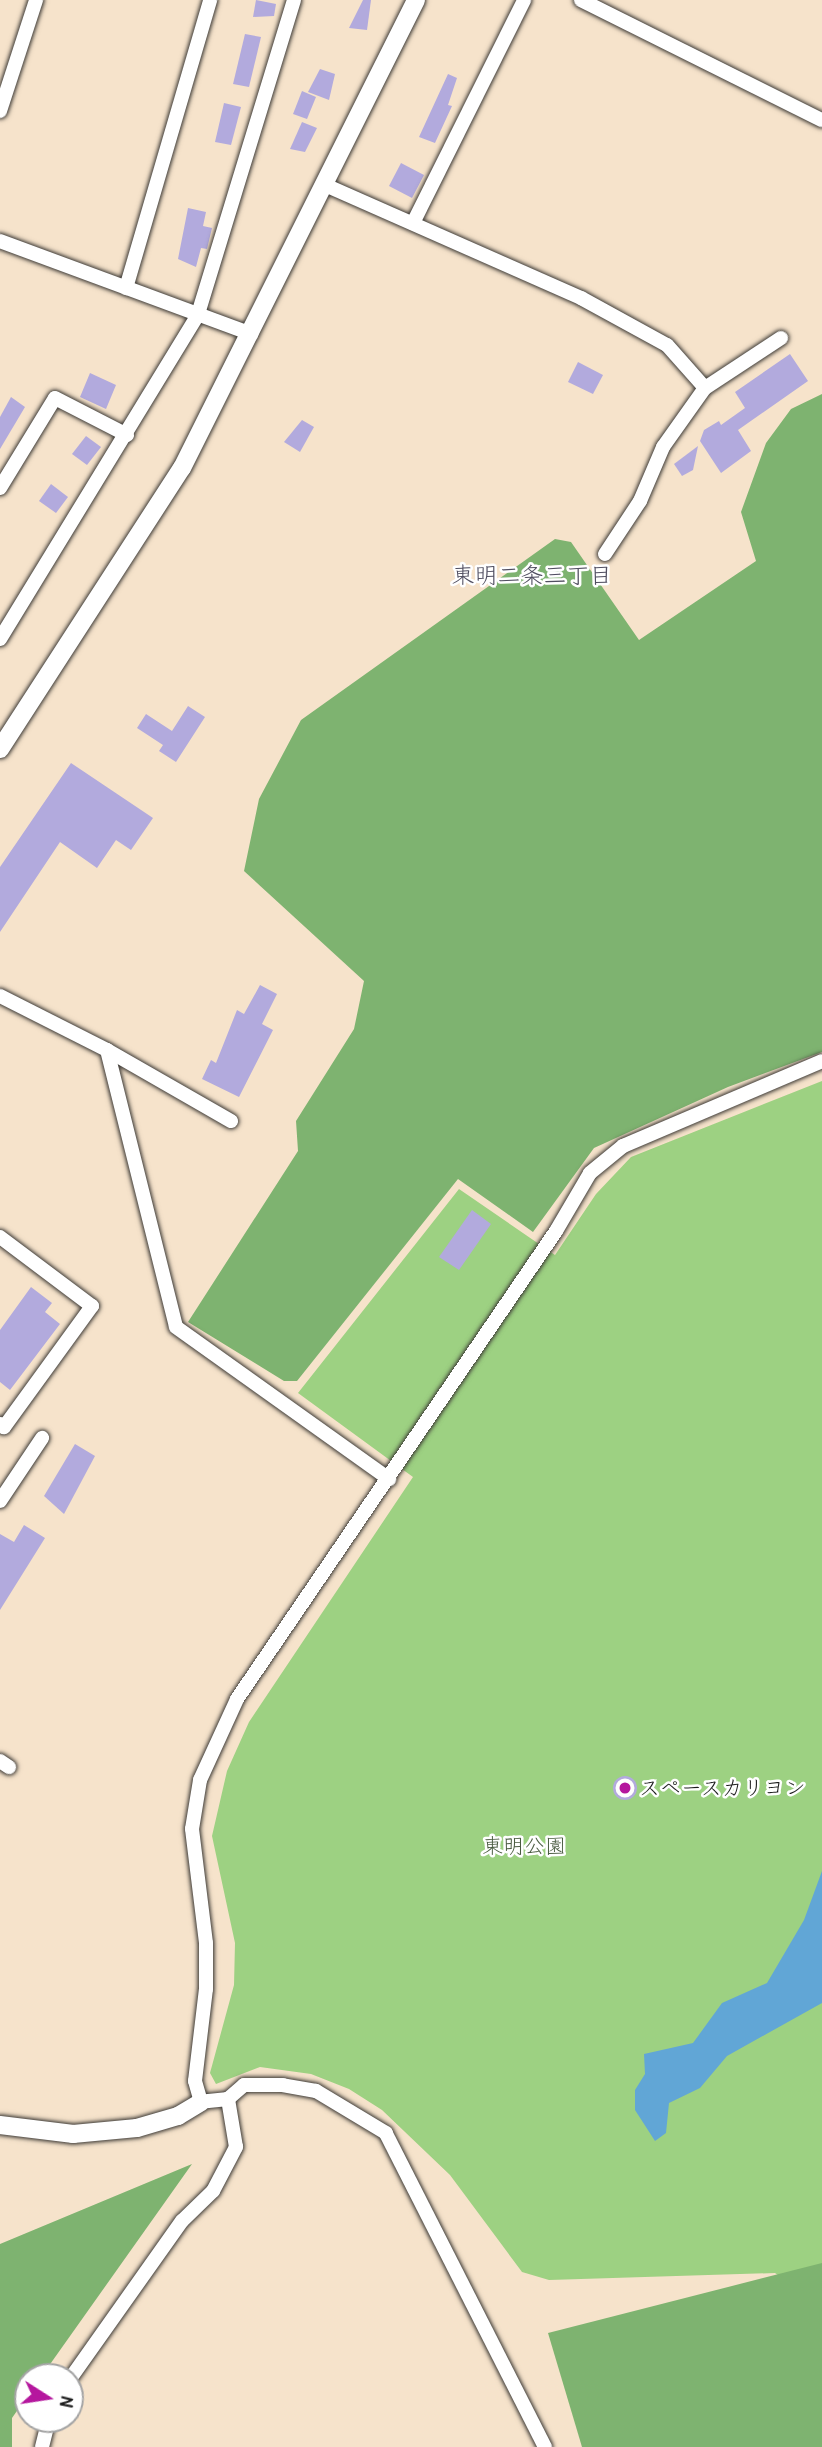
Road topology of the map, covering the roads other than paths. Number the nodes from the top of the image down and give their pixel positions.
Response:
1 (36, 0) edge
2 (210, 0) edge
3 (294, 0) edge
4 (416, 0) edge
5 (524, 0) edge
6 (581, 0) edge
7 (0, 111) edge
8 (822, 120) edge
9 (325, 185) junction
10 (413, 223) junction
11 (0, 241) edge
12 (126, 288) junction
13 (198, 314) junction
14 (251, 334) junction
15 (781, 338) dead end
16 (705, 388) junction
17 (127, 435) junction
18 (0, 488) edge
19 (605, 554) dead end
20 (0, 639) edge
21 (0, 749) edge
22 (0, 996) edge
23 (107, 1050) junction
24 (822, 1061) edge
25 (231, 1121) dead end
26 (0, 1237) edge
27 (0, 1424) edge
28 (42, 1438) dead end
29 (389, 1479) junction
30 (0, 1501) edge
31 (228, 2099) junction
32 (201, 2102) junction
33 (0, 2125) edge
34 (81, 2363) edge
35 (545, 2447) edge

1 - 7 street
2 - 12 street
3 - 13 street
4 - 9 street
5 - 10 street
6 - 8 street
9 - 10 street
9 - 14 street
10 - 16 street
11 - 12 street
12 - 13 street
13 - 14 street
13 - 17 street
14 - 21 street
15 - 16 street
16 - 19 street
17 - 18 street
17 - 20 street
22 - 23 street
23 - 25 street
23 - 29 street
24 - 29 street
26 - 27 street
28 - 30 street
29 - 32 street
31 - 32 street
31 - 34 street
31 - 35 street
32 - 33 street

